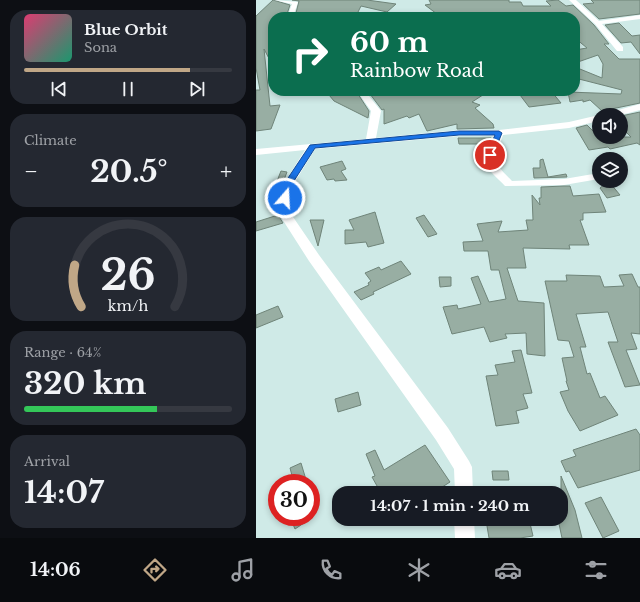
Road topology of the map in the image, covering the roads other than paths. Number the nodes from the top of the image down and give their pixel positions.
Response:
1 (277, 0) edge
2 (572, 0) edge
3 (292, 12) edge
4 (636, 18) edge
5 (597, 23) junction
6 (640, 23) edge
7 (620, 49) dead end
8 (365, 96) edge
9 (640, 106) edge
10 (628, 110) edge
11 (592, 120) edge
12 (499, 133) junction
13 (370, 141) junction
14 (312, 147) junction
15 (256, 152) edge
16 (592, 177) edge
17 (464, 486) edge
18 (464, 526) edge
19 (465, 538) edge

1 - 3 street
2 - 5 street
4 - 5 street
4 - 6 street
5 - 7 street
8 - 13 street
9 - 10 street
11 - 12 street
12 - 13 street
12 - 16 street
13 - 14 street
14 - 15 street
14 - 17 street
18 - 19 street

